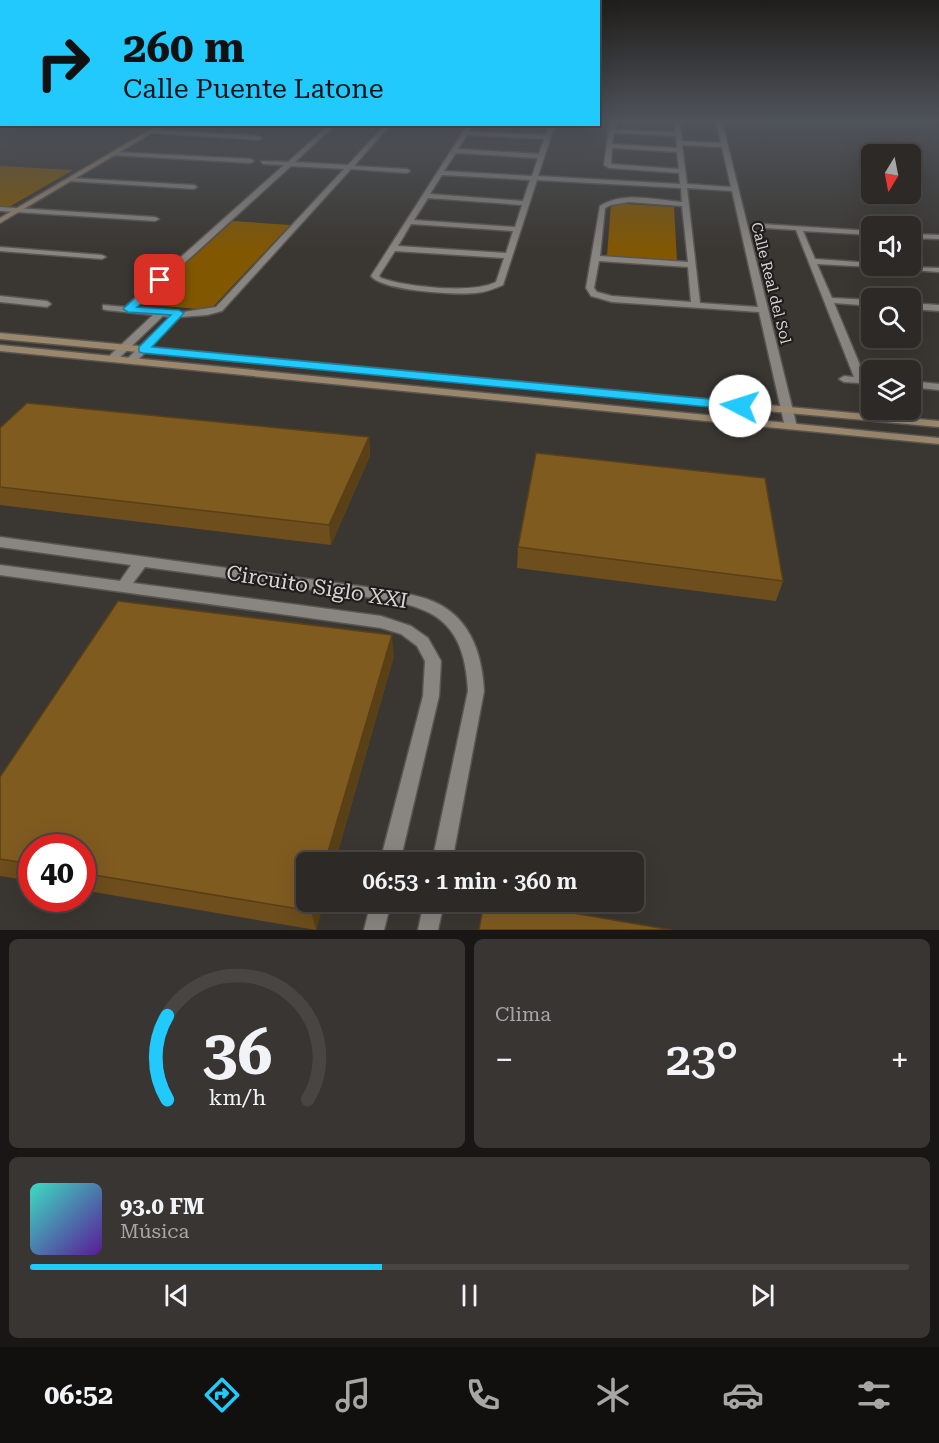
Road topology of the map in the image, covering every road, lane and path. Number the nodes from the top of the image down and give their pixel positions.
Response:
1 (95, 165) edge
2 (288, 165) edge
3 (311, 165) edge
4 (351, 165) edge
5 (444, 165) edge
6 (539, 165) edge
7 (608, 165) edge
8 (681, 165) edge
9 (729, 165) edge
10 (349, 168) junction
11 (406, 171) dead end
12 (681, 171) junction
13 (440, 173) junction
14 (535, 178) junction
15 (70, 180) junction
16 (682, 186) junction
17 (194, 187) dead end
18 (734, 189) junction
19 (425, 196) junction
20 (526, 203) junction
21 (685, 204) junction
22 (0, 208) edge
23 (19, 210) junction
24 (155, 219) dead end
25 (0, 221) edge
26 (409, 222) junction
27 (765, 226) dead end
28 (518, 229) junction
29 (799, 229) junction
30 (861, 232) edge
31 (921, 236) edge
32 (939, 237) edge
33 (392, 248) junction
34 (0, 249) edge
35 (508, 256) junction
36 (102, 257) dead end
37 (596, 258) junction
38 (812, 261) junction
39 (861, 264) edge
40 (691, 265) junction
41 (921, 269) edge
42 (939, 270) edge
43 (0, 299) edge
44 (828, 300) junction
45 (861, 302) edge
46 (47, 304) dead end
47 (696, 305) junction
48 (106, 307) dead end
49 (935, 308) edge
50 (128, 309) junction
51 (763, 310) junction
52 (162, 312) junction
53 (179, 313) junction
54 (939, 320) edge
55 (0, 336) edge
56 (125, 347) junction
57 (0, 348) edge
58 (143, 349) junction
59 (112, 359) junction
60 (131, 361) junction
61 (861, 370) edge
62 (844, 379) dead end
63 (861, 381) edge
64 (921, 385) edge
65 (939, 387) edge
66 (788, 411) junction
67 (939, 424) edge
68 (791, 427) junction
69 (939, 441) edge
70 (0, 542) edge
71 (142, 560) junction
72 (0, 570) edge
73 (123, 587) junction
74 (392, 852) edge
75 (444, 852) edge
76 (378, 912) edge
77 (432, 912) edge
78 (374, 930) edge
79 (428, 930) edge

1 - 15 street
2 - 50 street
3 - 10 street
4 - 10 street
5 - 13 street
6 - 14 street
7 - 12 street
8 - 12 street
9 - 18 street, Calle Real del Sol
10 - 11 street
10 - 53 street
12 - 16 street
13 - 14 street
13 - 19 street
14 - 16 street
14 - 20 street
15 - 17 street
15 - 23 street
16 - 18 street
16 - 21 street
18 - 51 street, Calle Real del Sol
19 - 20 street
19 - 26 street
20 - 28 street
21 - 37 street
21 - 40 street
22 - 23 street
23 - 24 street
23 - 25 street
26 - 28 street
26 - 33 street
27 - 29 street
28 - 35 street
29 - 30 street
29 - 38 street
31 - 32 street
33 - 35 street
33 - 35 street
34 - 36 street
37 - 40 street
37 - 47 street
38 - 39 street
38 - 44 street
40 - 47 street
41 - 42 street
43 - 46 street
44 - 45 street
44 - 61 street
47 - 51 street
48 - 50 street
49 - 54 street
50 - 52 street
51 - 66 street, Calle Real del Sol
52 - 53 street
52 - 56 street
53 - 58 street
55 - 56 street
56 - 58 street
56 - 59 street
57 - 59 street
58 - 60 street
58 - 66 street
59 - 60 street
60 - 68 street
62 - 63 street
64 - 65 street
66 - 67 street
66 - 68 street, Calle Real del Sol
68 - 69 street
70 - 71 street, Circuito Siglo XXI
71 - 73 street
71 - 75 street, Circuito Siglo XXI
72 - 73 street, Circuito Siglo XXI
73 - 74 street, Circuito Siglo XXI
76 - 78 street
77 - 79 street

